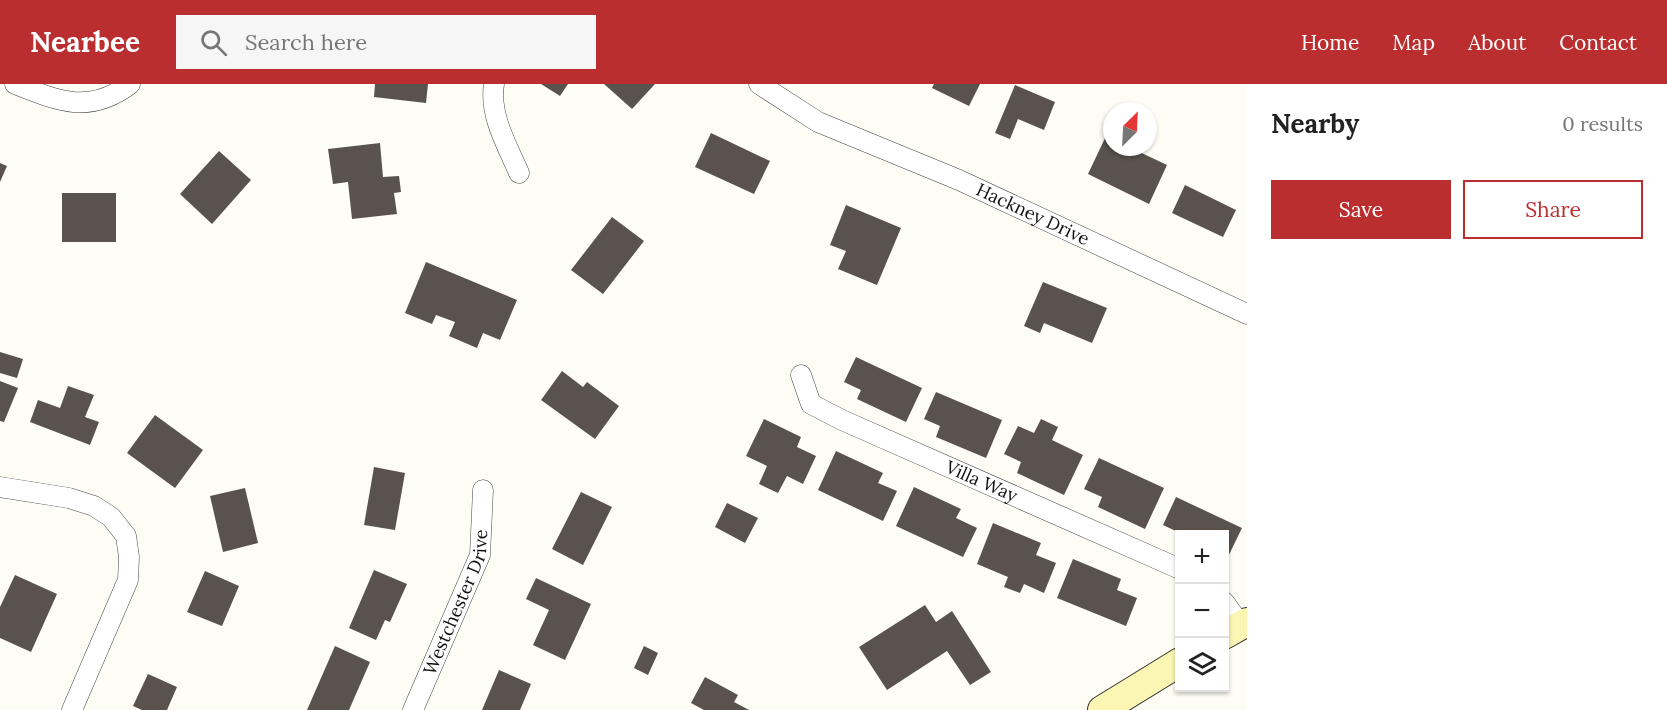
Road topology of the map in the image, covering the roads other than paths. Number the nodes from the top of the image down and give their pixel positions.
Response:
1 (15, 84) edge
2 (130, 84) edge
3 (494, 84) edge
4 (759, 84) edge
5 (519, 173) dead end
6 (1247, 314) edge
7 (801, 375) dead end
8 (0, 487) edge
9 (483, 490) dead end
10 (1175, 567) edge
11 (1229, 611) edge
12 (1238, 627) edge
13 (1175, 664) edge
14 (72, 710) edge
15 (412, 710) edge
16 (1102, 710) edge

1 - 2 street
3 - 5 street
4 - 6 street, Hackney Drive
7 - 10 street, Villa Way
8 - 14 street
9 - 15 street, Westchester Drive
11 - 12 street
13 - 16 street

